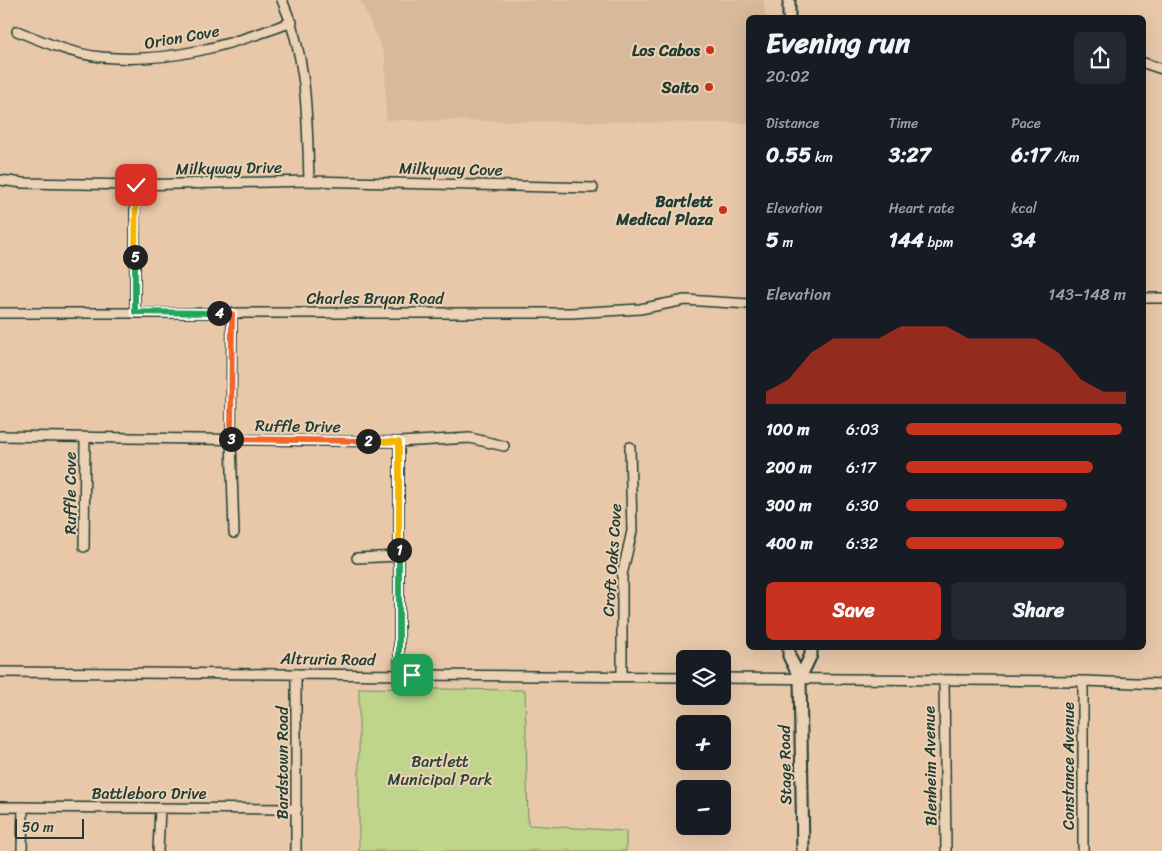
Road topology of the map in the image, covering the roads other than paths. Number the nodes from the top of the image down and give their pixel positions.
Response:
1 (282, 0) edge
2 (789, 0) edge
3 (789, 15) edge
4 (292, 22) junction
5 (17, 31) dead end
6 (1146, 64) edge
7 (1162, 69) edge
8 (0, 180) edge
9 (309, 181) junction
10 (136, 185) junction
11 (593, 188) dead end
12 (1146, 298) edge
13 (1162, 298) edge
14 (746, 304) edge
15 (135, 312) junction
16 (0, 313) edge
17 (232, 314) junction
18 (0, 436) edge
19 (85, 439) junction
20 (231, 440) junction
21 (399, 442) junction
22 (504, 446) dead end
23 (630, 447) dead end
24 (234, 533) dead end
25 (84, 547) dead end
26 (399, 556) junction
27 (357, 558) dead end
28 (789, 650) edge
29 (811, 650) edge
30 (0, 672) edge
31 (296, 674) junction
32 (399, 675) junction
33 (622, 676) junction
34 (676, 678) edge
35 (731, 678) edge
36 (800, 678) junction
37 (944, 680) junction
38 (1083, 681) junction
39 (1162, 684) edge
40 (0, 807) edge
41 (23, 807) junction
42 (160, 808) junction
43 (297, 809) junction
44 (22, 851) edge
45 (158, 851) edge
46 (296, 851) edge
47 (803, 851) edge
48 (946, 851) edge
49 (1083, 851) edge

1 - 4 street
2 - 3 main road
4 - 5 street, Orion Cove
4 - 9 street
6 - 7 street
8 - 10 street, Milkyway Drive
9 - 10 street, Milkyway Drive
9 - 11 street, Milkyway Cove
10 - 15 street
12 - 13 street
14 - 17 street, Charles Bryan Road
15 - 16 street, Charles Bryan Road
15 - 17 street, Charles Bryan Road
17 - 20 street
18 - 19 street, Ruffle Drive
19 - 20 street, Ruffle Drive
19 - 25 street, Ruffle Cove
20 - 21 street, Ruffle Drive
20 - 24 street
21 - 22 street, Ruffle Drive
21 - 26 street
23 - 33 street, Croft Oaks Cove
26 - 27 street
26 - 32 street
28 - 36 main road, Stage Road
29 - 36 main road, Stage Road
30 - 31 street, Altruria Road
31 - 32 street, Altruria Road
31 - 43 street, Bardstown Road
32 - 33 street, Altruria Road
33 - 34 street, Altruria Road
35 - 36 street
36 - 37 street
36 - 47 main road, Stage Road
37 - 38 street
37 - 48 street, Blenheim Avenue
38 - 39 street
38 - 49 street, Constance Avenue
40 - 41 street, Battleboro Drive
41 - 42 street, Battleboro Drive
41 - 44 street
42 - 43 street, Battleboro Drive
42 - 45 street
43 - 46 street, Bardstown Road

